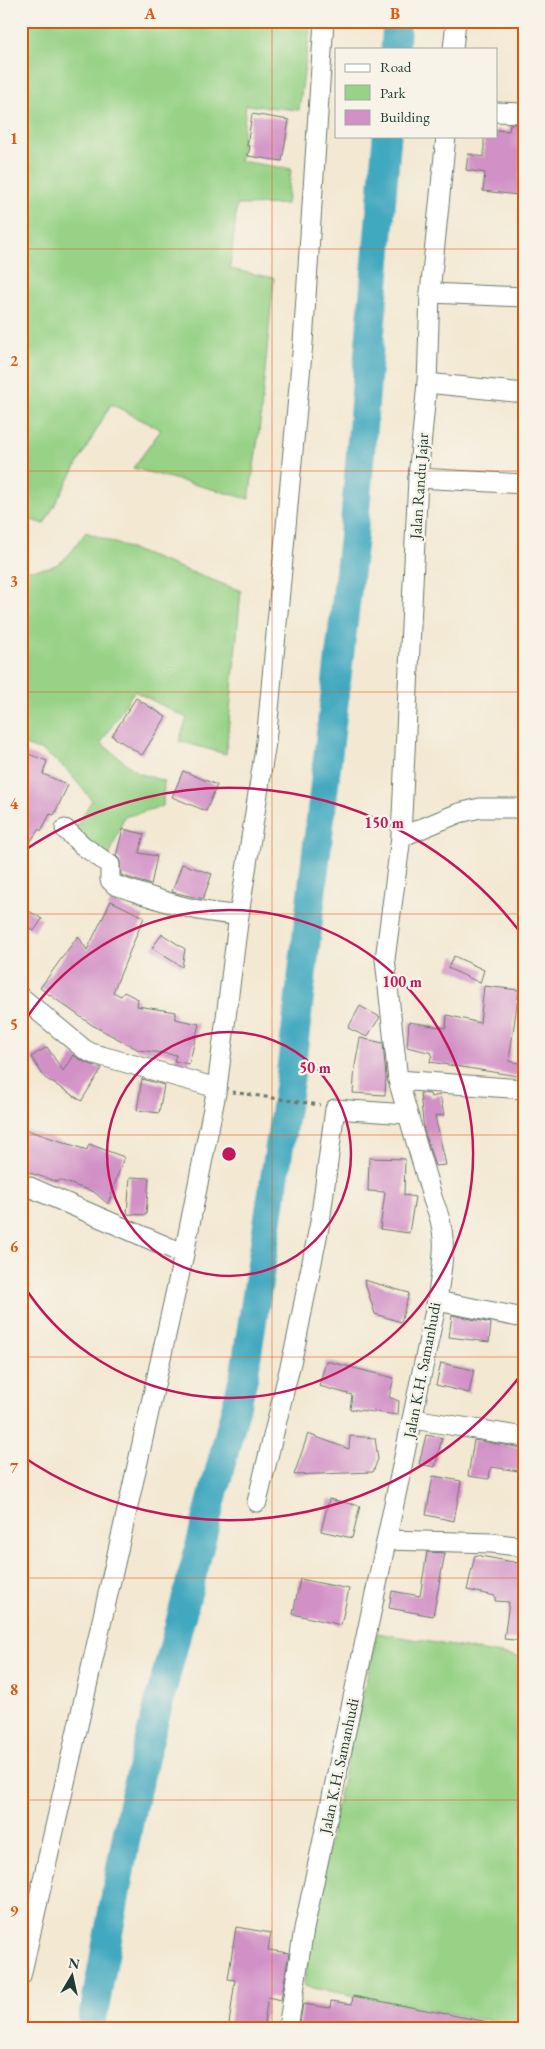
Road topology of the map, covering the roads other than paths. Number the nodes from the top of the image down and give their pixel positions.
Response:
1 (324, 21) edge
2 (456, 21) edge
3 (454, 48) edge
4 (498, 112) edge
5 (524, 113) edge
6 (446, 138) edge
7 (430, 293) junction
8 (524, 297) edge
9 (439, 384) junction
10 (524, 393) edge
11 (433, 479) junction
12 (524, 484) edge
13 (524, 808) edge
14 (65, 829) dead end
15 (401, 837) junction
16 (223, 914) junction
17 (21, 997) edge
18 (398, 1080) junction
19 (217, 1088) junction
20 (524, 1089) edge
21 (408, 1114) junction
22 (21, 1186) edge
23 (184, 1254) junction
24 (437, 1301) junction
25 (524, 1318) edge
26 (413, 1418) junction
27 (524, 1438) edge
28 (257, 1502) dead end
29 (387, 1540) junction
30 (524, 1548) edge
31 (21, 1976) edge
32 (288, 2028) edge

1 - 16 street
2 - 3 street
4 - 5 street
6 - 7 street, Jalan Randu Jajar
7 - 8 street
7 - 9 street, Jalan Randu Jajar
9 - 10 street
9 - 11 street, Jalan Randu Jajar
11 - 12 street
11 - 15 street, Jalan Randu Jajar
13 - 15 street
14 - 16 street
15 - 18 street, Jalan K.H. Samanhudi
16 - 19 street
17 - 19 street
18 - 20 street
18 - 21 street, Jalan K.H. Samanhudi
19 - 23 street
21 - 24 street, Jalan K.H. Samanhudi
21 - 28 street
22 - 23 street
23 - 31 street
24 - 25 street
24 - 26 street, Jalan K.H. Samanhudi
26 - 27 street
26 - 29 street, Jalan K.H. Samanhudi
29 - 30 street
29 - 32 street, Jalan K.H. Samanhudi

